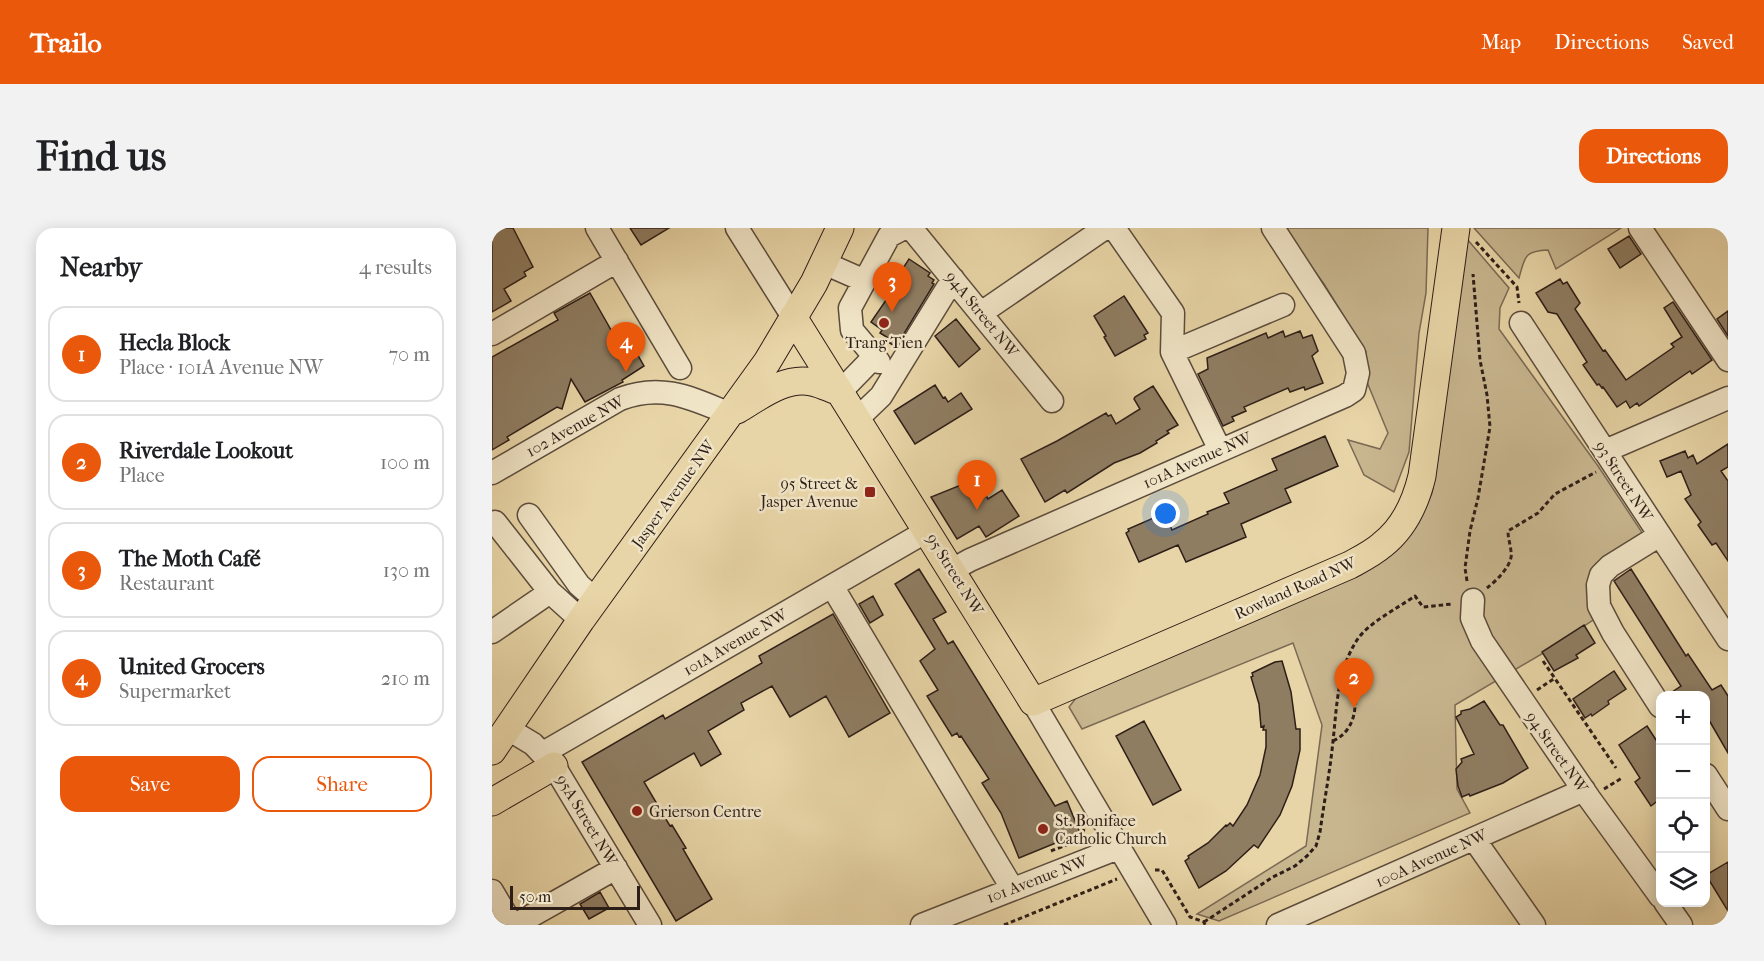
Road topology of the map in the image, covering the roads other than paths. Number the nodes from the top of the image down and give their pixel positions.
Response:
1 (597, 228) edge
2 (737, 228) edge
3 (840, 228) edge
4 (904, 228) edge
5 (912, 228) edge
6 (1105, 228) edge
7 (1114, 228) edge
8 (1640, 228) edge
9 (1274, 232) edge
10 (1463, 235) edge
11 (617, 261) junction
12 (824, 263) junction
13 (953, 279) junction
14 (865, 280) junction
15 (1283, 305) dead end
16 (981, 313) junction
17 (793, 316) junction
18 (1521, 323) dead end
19 (492, 334) edge
20 (1172, 352) junction
21 (1728, 360) edge
22 (680, 368) dead end
23 (840, 392) junction
24 (1728, 398) edge
25 (1052, 401) dead end
26 (730, 414) junction
27 (857, 419) junction
28 (1220, 450) junction
29 (1602, 460) junction
30 (492, 473) edge
31 (529, 515) dead end
32 (492, 524) edge
33 (927, 531) junction
34 (1660, 535) junction
35 (952, 570) junction
36 (832, 586) junction
37 (550, 592) junction
38 (1473, 600) road end
39 (588, 610) junction
40 (492, 632) edge
41 (1728, 639) edge
42 (1656, 700) edge
43 (1033, 702) junction
44 (508, 729) junction
45 (492, 751) edge
46 (549, 759) junction
47 (1710, 781) edge
48 (1592, 791) junction
49 (492, 802) edge
50 (1728, 809) edge
51 (1474, 839) junction
52 (1118, 848) junction
53 (616, 868) junction
54 (1012, 888) junction
55 (1656, 890) edge
56 (492, 891) edge
57 (1668, 907) edge
58 (514, 925) edge
59 (651, 925) edge
60 (922, 925) edge
61 (1165, 925) edge
62 (1278, 925) edge
63 (1534, 925) edge
64 (1682, 925) edge

1 - 11 street
2 - 17 street, 95 Street NW
3 - 12 main road, Jasper Avenue NW
4 - 14 street
5 - 13 street, 94A Street NW
6 - 16 street
7 - 20 street
8 - 21 street
9 - 28 street, 101A Avenue NW
10 - 43 main road, Rowland Road NW
11 - 19 street
11 - 22 street
12 - 14 street
12 - 17 main road, Jasper Avenue NW
13 - 16 street, 94A Street NW
13 - 27 street
14 - 23 street
15 - 20 street
16 - 25 street, 94A Street NW
17 - 23 main road, 95 Street NW
17 - 26 main road, Jasper Avenue NW
18 - 29 street, 93 Street NW
20 - 28 street
23 - 26 main road
23 - 27 main road, 95 Street NW
24 - 29 street
26 - 30 street, 102 Avenue NW
26 - 39 main road, Jasper Avenue NW
27 - 33 main road, 95 Street NW
28 - 35 street, 101A Avenue NW
29 - 34 street, 93 Street NW
31 - 39 street
32 - 37 street
33 - 35 main road, 95 Street NW
33 - 36 street, 101A Avenue NW
34 - 41 street, 93 Street NW
34 - 42 street
35 - 43 main road, 95 Street NW
36 - 46 street, 101A Avenue NW
36 - 54 street
37 - 39 street
37 - 40 street
38 - 48 street, 94 Street NW
39 - 44 main road, Jasper Avenue NW
43 - 52 street, 95 Street NW
44 - 45 main road, Jasper Avenue NW
44 - 46 street, 95A Street NW
46 - 49 main road
46 - 53 street, 95A Street NW
47 - 50 street
48 - 51 street, 100A Avenue NW
48 - 55 street, 94 Street NW
51 - 62 street, 100A Avenue NW
51 - 63 street
52 - 54 street, 101 Avenue NW
52 - 61 street, 95 Street NW
53 - 58 street
53 - 59 street, 95A Street NW
54 - 60 street, 101 Avenue NW
56 - 58 street
57 - 64 street

